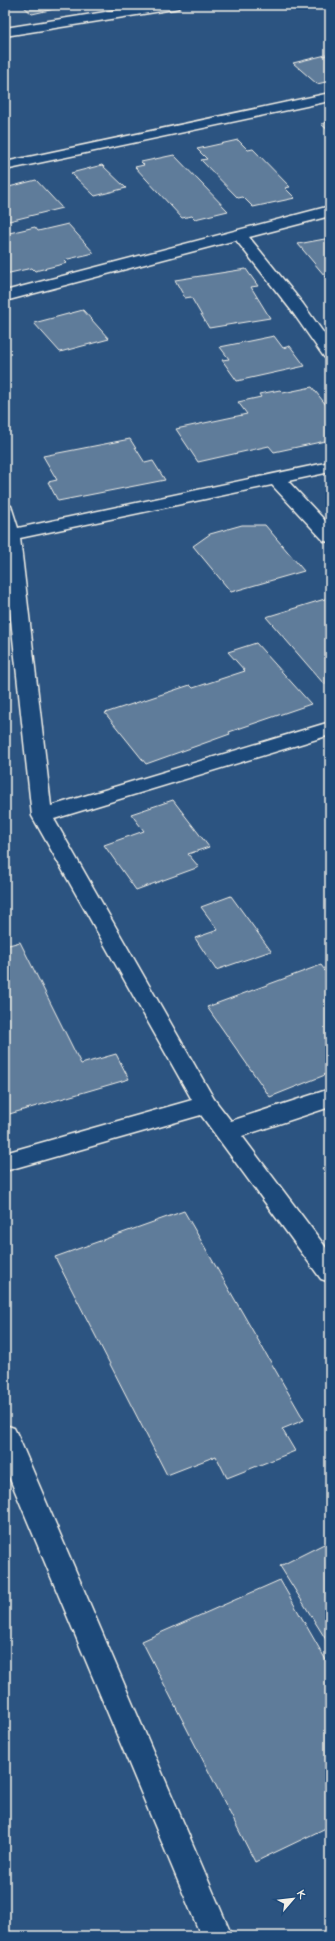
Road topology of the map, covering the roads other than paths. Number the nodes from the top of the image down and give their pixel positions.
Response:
1 (174, 5) edge
2 (5, 32) edge
3 (330, 97) edge
4 (5, 166) edge
5 (330, 211) edge
6 (239, 234) junction
7 (5, 296) edge
8 (330, 354) edge
9 (330, 467) edge
10 (276, 479) junction
11 (5, 510) edge
12 (8, 536) edge
13 (330, 537) edge
14 (330, 728) edge
15 (42, 816) junction
16 (330, 1098) edge
17 (206, 1105) junction
18 (226, 1132) junction
19 (5, 1162) edge
20 (330, 1272) edge
21 (5, 1436) edge
22 (216, 1936) edge

1 - 2 street
3 - 4 street
5 - 6 street
6 - 7 street
6 - 8 street
9 - 10 street
10 - 12 street
10 - 13 street
11 - 12 street
12 - 15 street
14 - 15 street
15 - 17 street
16 - 18 street
17 - 18 street
17 - 19 street
18 - 20 street
21 - 22 street

